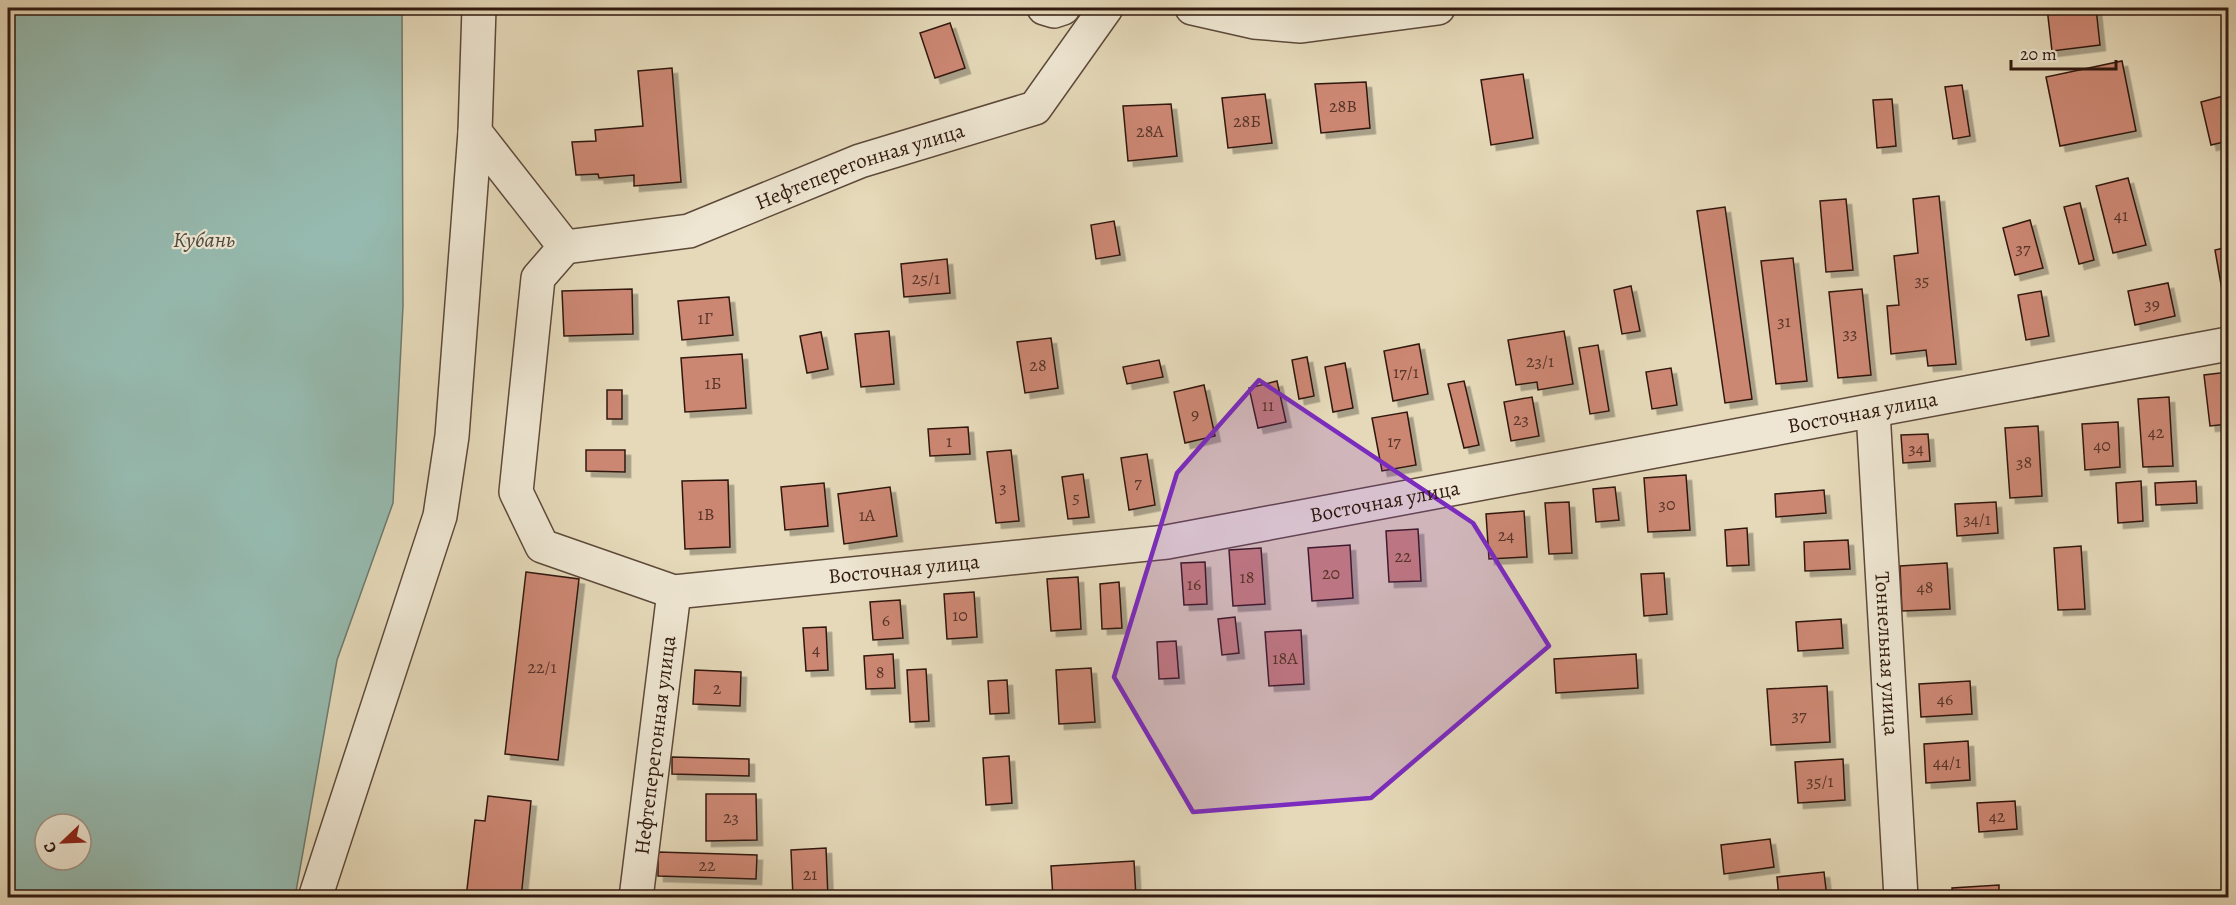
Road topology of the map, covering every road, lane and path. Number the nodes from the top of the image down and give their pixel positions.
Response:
1 (479, 8) edge
2 (1044, 8) edge
3 (1063, 8) edge
4 (1106, 8) edge
5 (1192, 8) edge
6 (1438, 8) edge
7 (1251, 15) edge
8 (475, 132) junction
9 (565, 248) junction
10 (2229, 344) edge
11 (1873, 411) junction
12 (674, 592) junction
13 (315, 897) edge
14 (636, 897) edge
15 (1901, 897) edge

1 - 8 street
2 - 3 street
4 - 9 street, Нефтеперегонная улица
5 - 7 street
6 - 7 street
8 - 9 street
8 - 13 street
9 - 12 street, Восточная улица
10 - 11 street, Восточная улица
11 - 12 street, Восточная улица
11 - 15 street, Тоннельная улица
12 - 14 street, Нефтеперегонная улица

